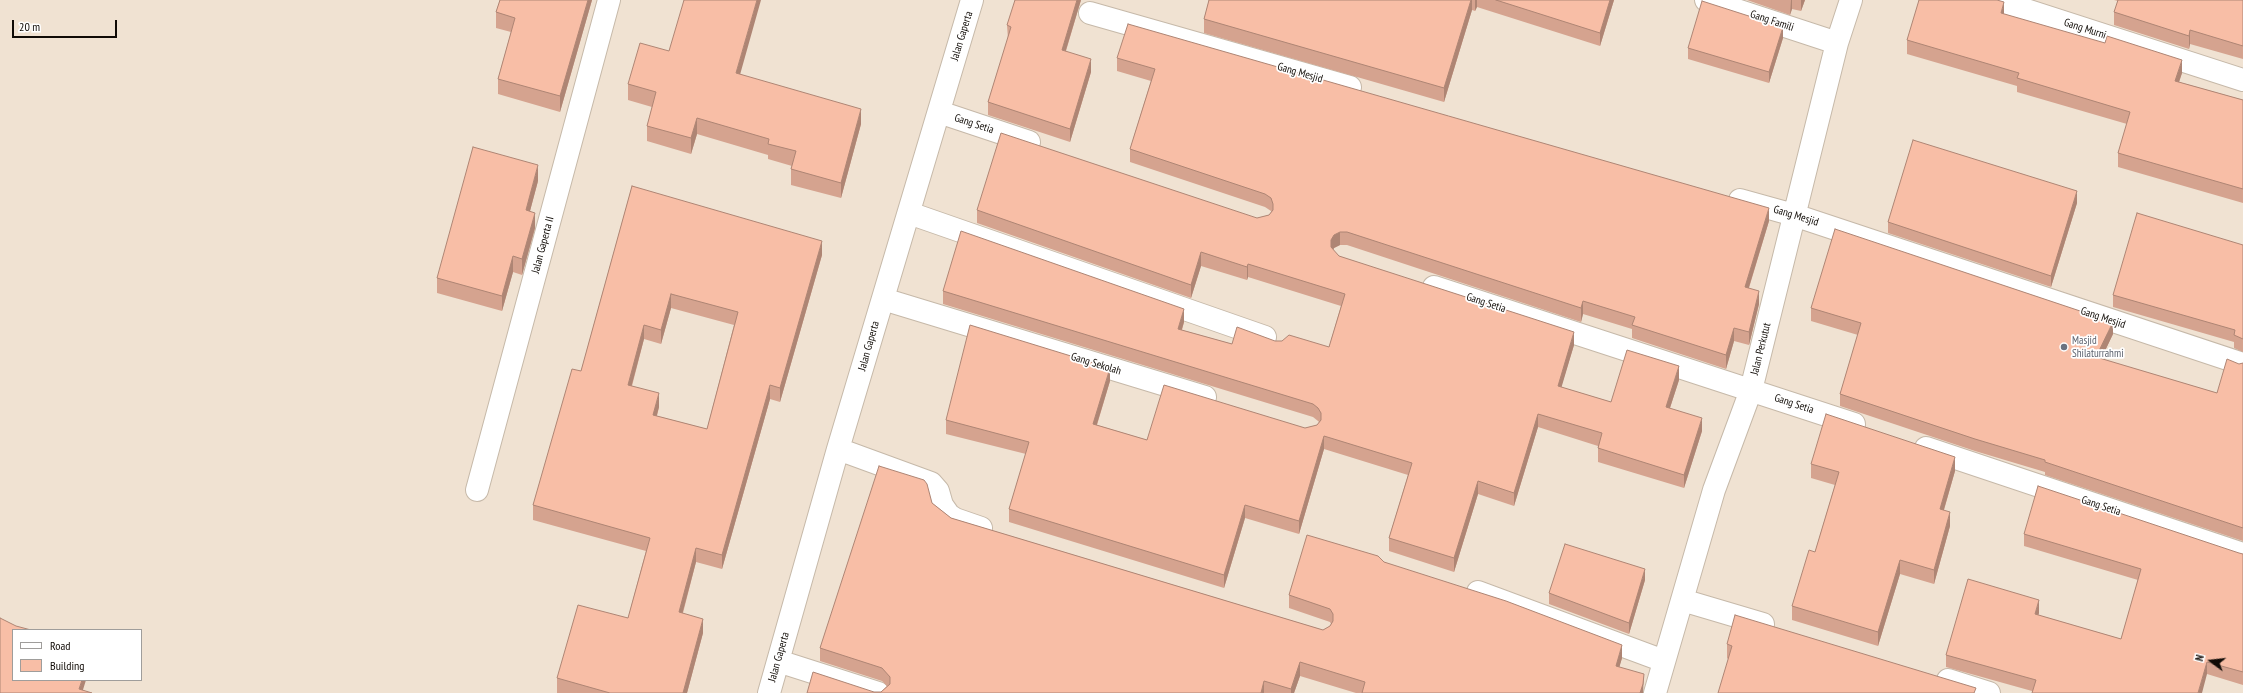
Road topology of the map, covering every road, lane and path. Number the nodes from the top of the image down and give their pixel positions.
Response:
1 (609, 0) edge
2 (972, 0) edge
3 (1706, 0) edge
4 (1851, 0) edge
5 (1995, 0) edge
6 (1090, 12) dead end
7 (1838, 43) junction
8 (2243, 80) edge
9 (1373, 94) edge
10 (939, 112) junction
11 (1051, 149) edge
12 (1717, 193) edge
13 (909, 213) junction
14 (1794, 215) junction
15 (1411, 279) edge
16 (883, 298) junction
17 (1280, 342) edge
18 (2243, 364) edge
19 (1751, 390) junction
20 (1226, 404) edge
21 (1872, 430) edge
22 (1910, 443) edge
23 (838, 449) junction
24 (477, 490) dead end
25 (1003, 535) edge
26 (2243, 554) edge
27 (1460, 586) edge
28 (1682, 600) junction
29 (1785, 630) edge
30 (778, 661) junction
31 (1664, 661) junction
32 (1929, 674) edge
33 (769, 693) edge
34 (878, 693) edge
35 (1655, 693) edge
36 (1989, 693) edge

1 - 24 street, Jalan Gaperta II
2 - 10 street, Jalan Gaperta
3 - 7 street, Gang Famili
4 - 7 street, Jalan Perkutut
5 - 8 street, Gang Murni
6 - 9 street, Gang Mesjid
7 - 14 street, Jalan Perkutut
10 - 11 street, Gang Setia
10 - 13 street, Jalan Gaperta
12 - 14 street, Gang Mesjid
13 - 16 street, Jalan Gaperta
13 - 17 street
14 - 18 street, Gang Mesjid
14 - 19 street, Jalan Perkutut
15 - 19 street, Gang Setia
16 - 20 street, Gang Sekolah
16 - 23 street, Jalan Gaperta
19 - 21 street, Gang Setia
19 - 28 street, Jalan Perkutut
22 - 26 street, Gang Setia
23 - 25 street
23 - 30 street, Jalan Gaperta
27 - 31 street
28 - 29 street
28 - 31 street, Jalan Perkutut
30 - 33 street, Jalan Gaperta
30 - 34 street
31 - 35 street, Jalan Perkutut
32 - 36 street

